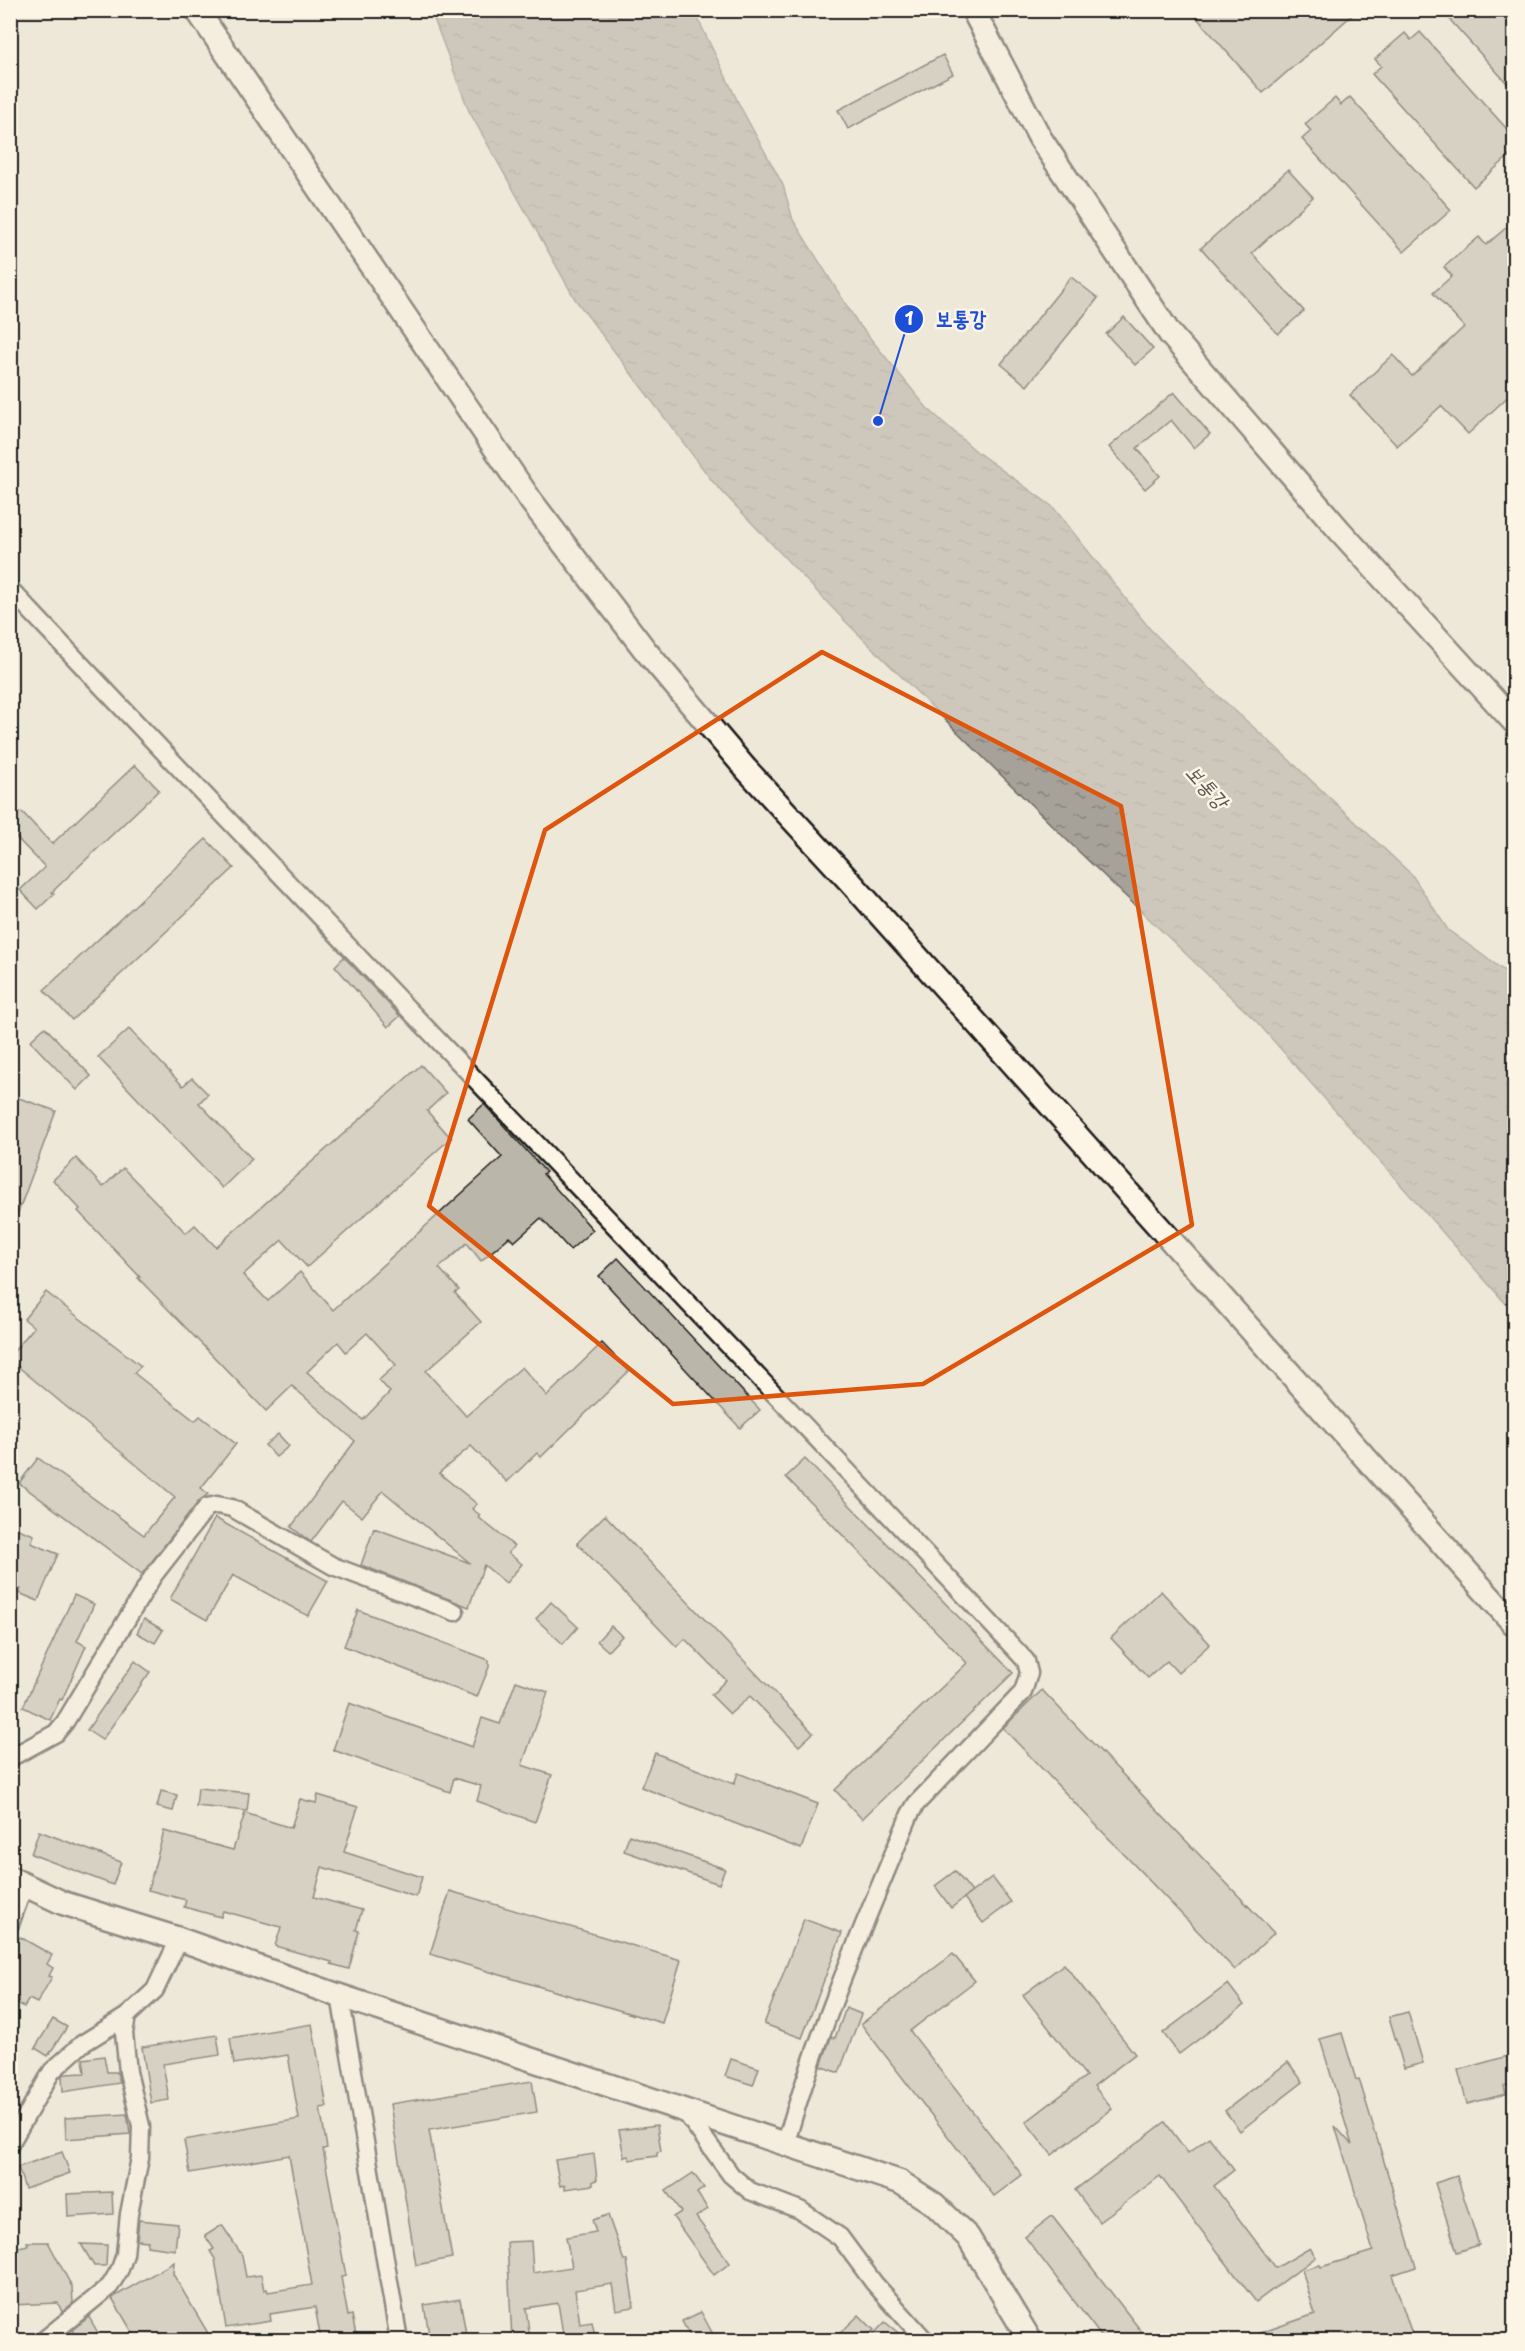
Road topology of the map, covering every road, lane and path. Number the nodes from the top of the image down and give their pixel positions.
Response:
1 (197, 10) edge
2 (973, 10) edge
3 (10, 589) edge
4 (1515, 722) edge
5 (455, 1612) dead end
6 (1515, 1624) edge
7 (10, 1758) edge
8 (17, 1882) edge
9 (10, 1924) edge
10 (179, 1939) junction
11 (340, 1995) junction
12 (127, 2016) junction
13 (683, 2109) junction
14 (786, 2142) junction
15 (10, 2144) edge
16 (44, 2340) edge
17 (399, 2340) edge
18 (925, 2340) edge
19 (1030, 2340) edge

1 - 6 main road
2 - 4 main road
3 - 14 street
5 - 7 street
8 - 9 street
8 - 10 main road
10 - 11 main road
10 - 12 street
11 - 13 main road
11 - 17 street
12 - 15 street
12 - 16 street
13 - 14 main road
13 - 18 street
14 - 19 main road

